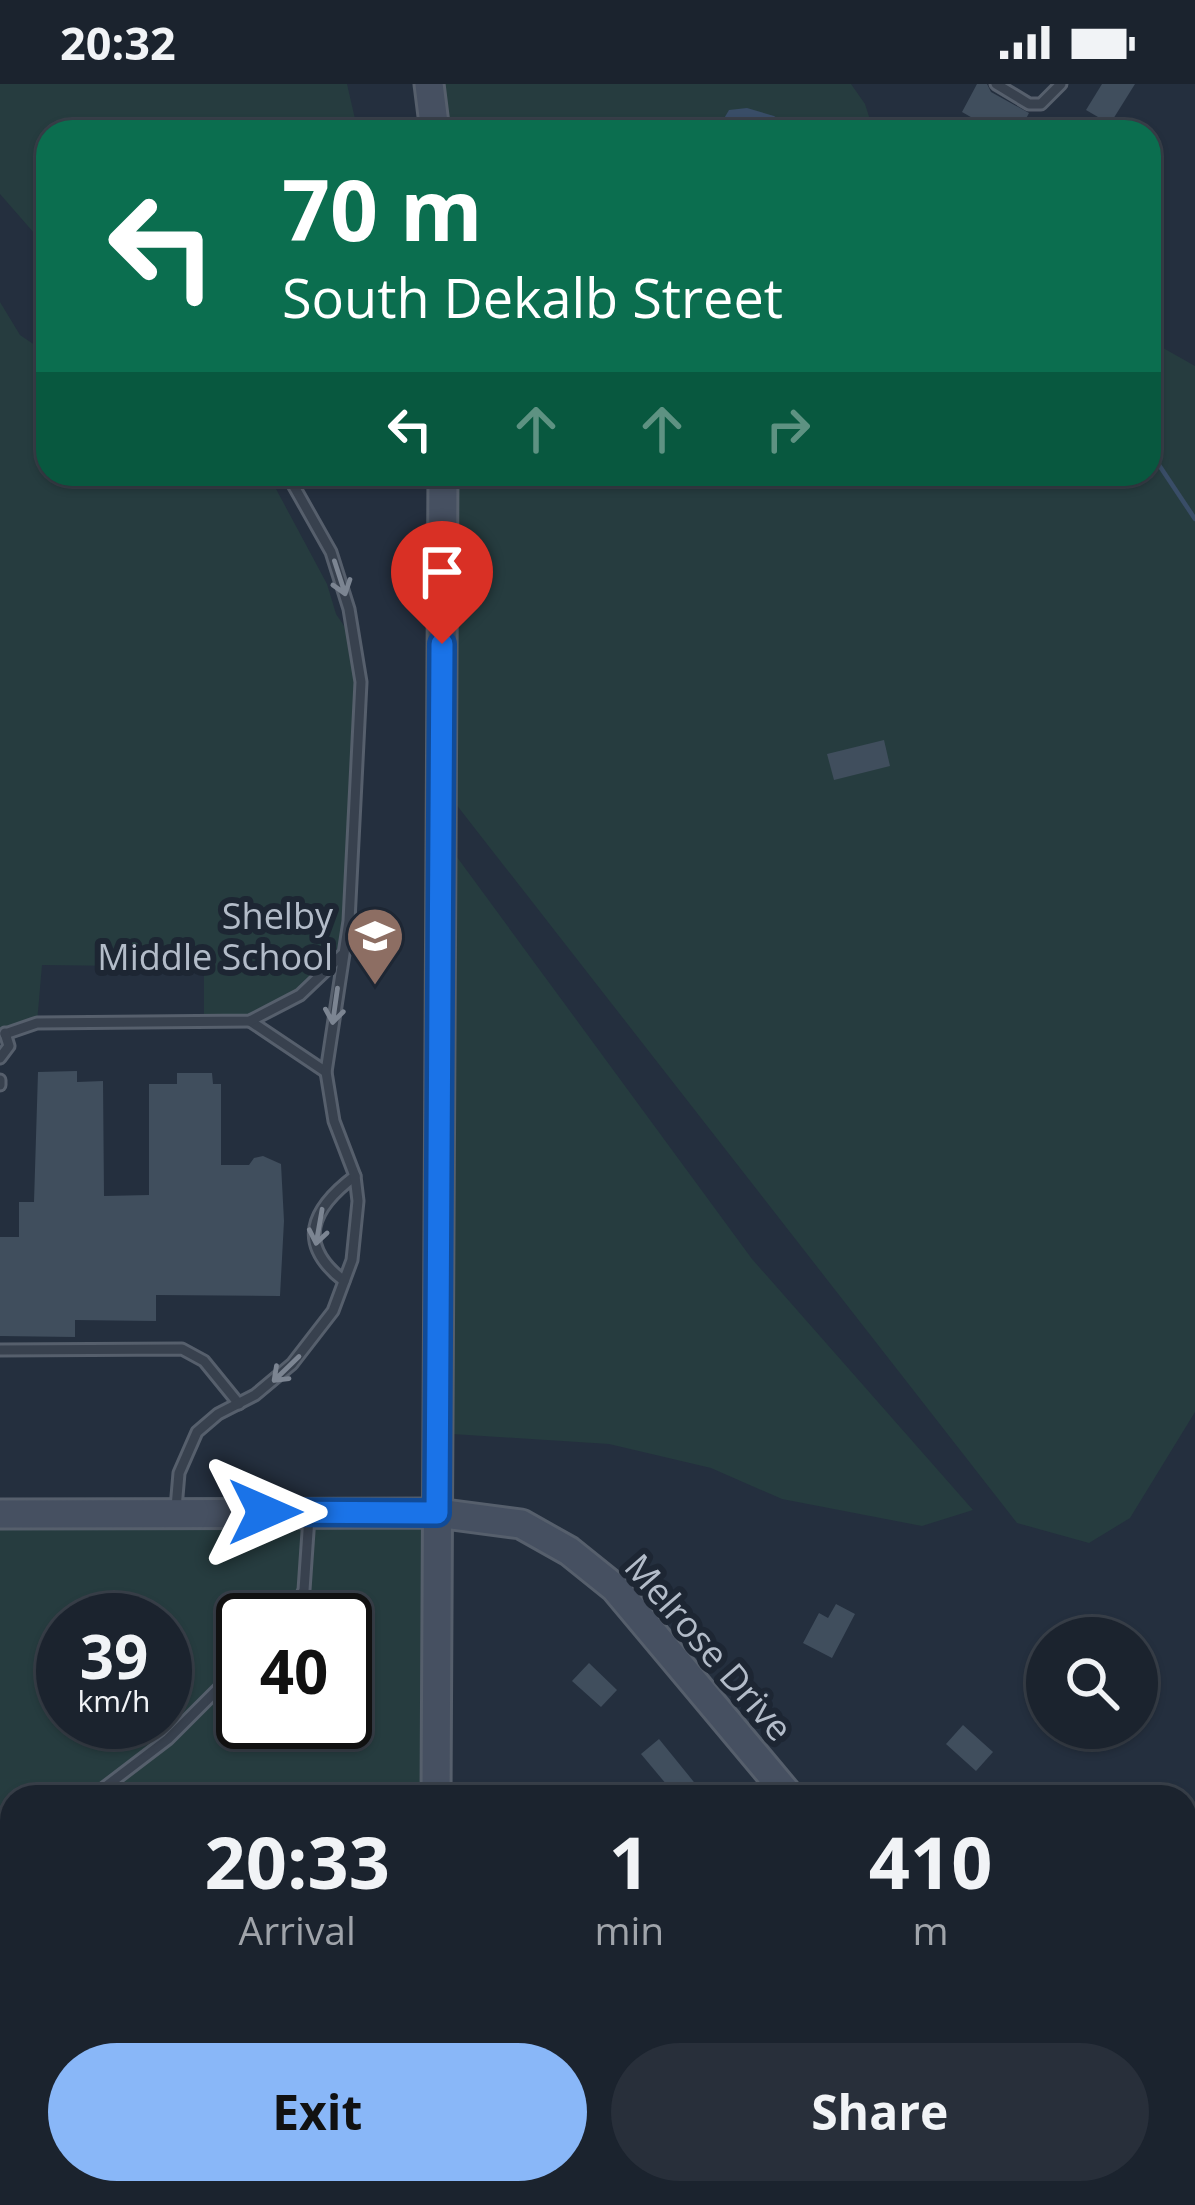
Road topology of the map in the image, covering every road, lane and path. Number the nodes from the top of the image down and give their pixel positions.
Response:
1 (429, 84) edge
2 (995, 84) edge
3 (1061, 84) edge
4 (434, 120) edge
5 (294, 486) edge
6 (443, 486) edge
7 (342, 955) junction
8 (250, 1021) junction
9 (3, 1032) edge
10 (0, 1058) edge
11 (326, 1072) junction
12 (355, 1176) junction
13 (344, 1281) junction
14 (0, 1350) edge
15 (239, 1404) junction
16 (176, 1511) junction
17 (309, 1512) junction
18 (437, 1513) junction
19 (0, 1514) edge
20 (303, 1593) edge
21 (216, 1691) edge
22 (107, 1785) edge
23 (436, 1785) edge
24 (780, 1785) edge

1 - 4 main road
2 - 3 lane
5 -> 7 lane
6 - 18 main road
7 - 8 lane
7 -> 11 lane
8 - 9 lane
8 - 11 lane
9 - 10 lane
11 - 12 lane
12 - 13 lane
12 -> 13 lane
13 -> 15 lane
14 - 15 lane
15 - 16 lane
16 - 17 main road, Melrose Drive
16 - 19 main road, Melrose Drive
17 - 18 main road, Melrose Drive
17 - 20 lane
18 - 23 main road
18 - 24 main road, Melrose Drive
21 - 22 lane

